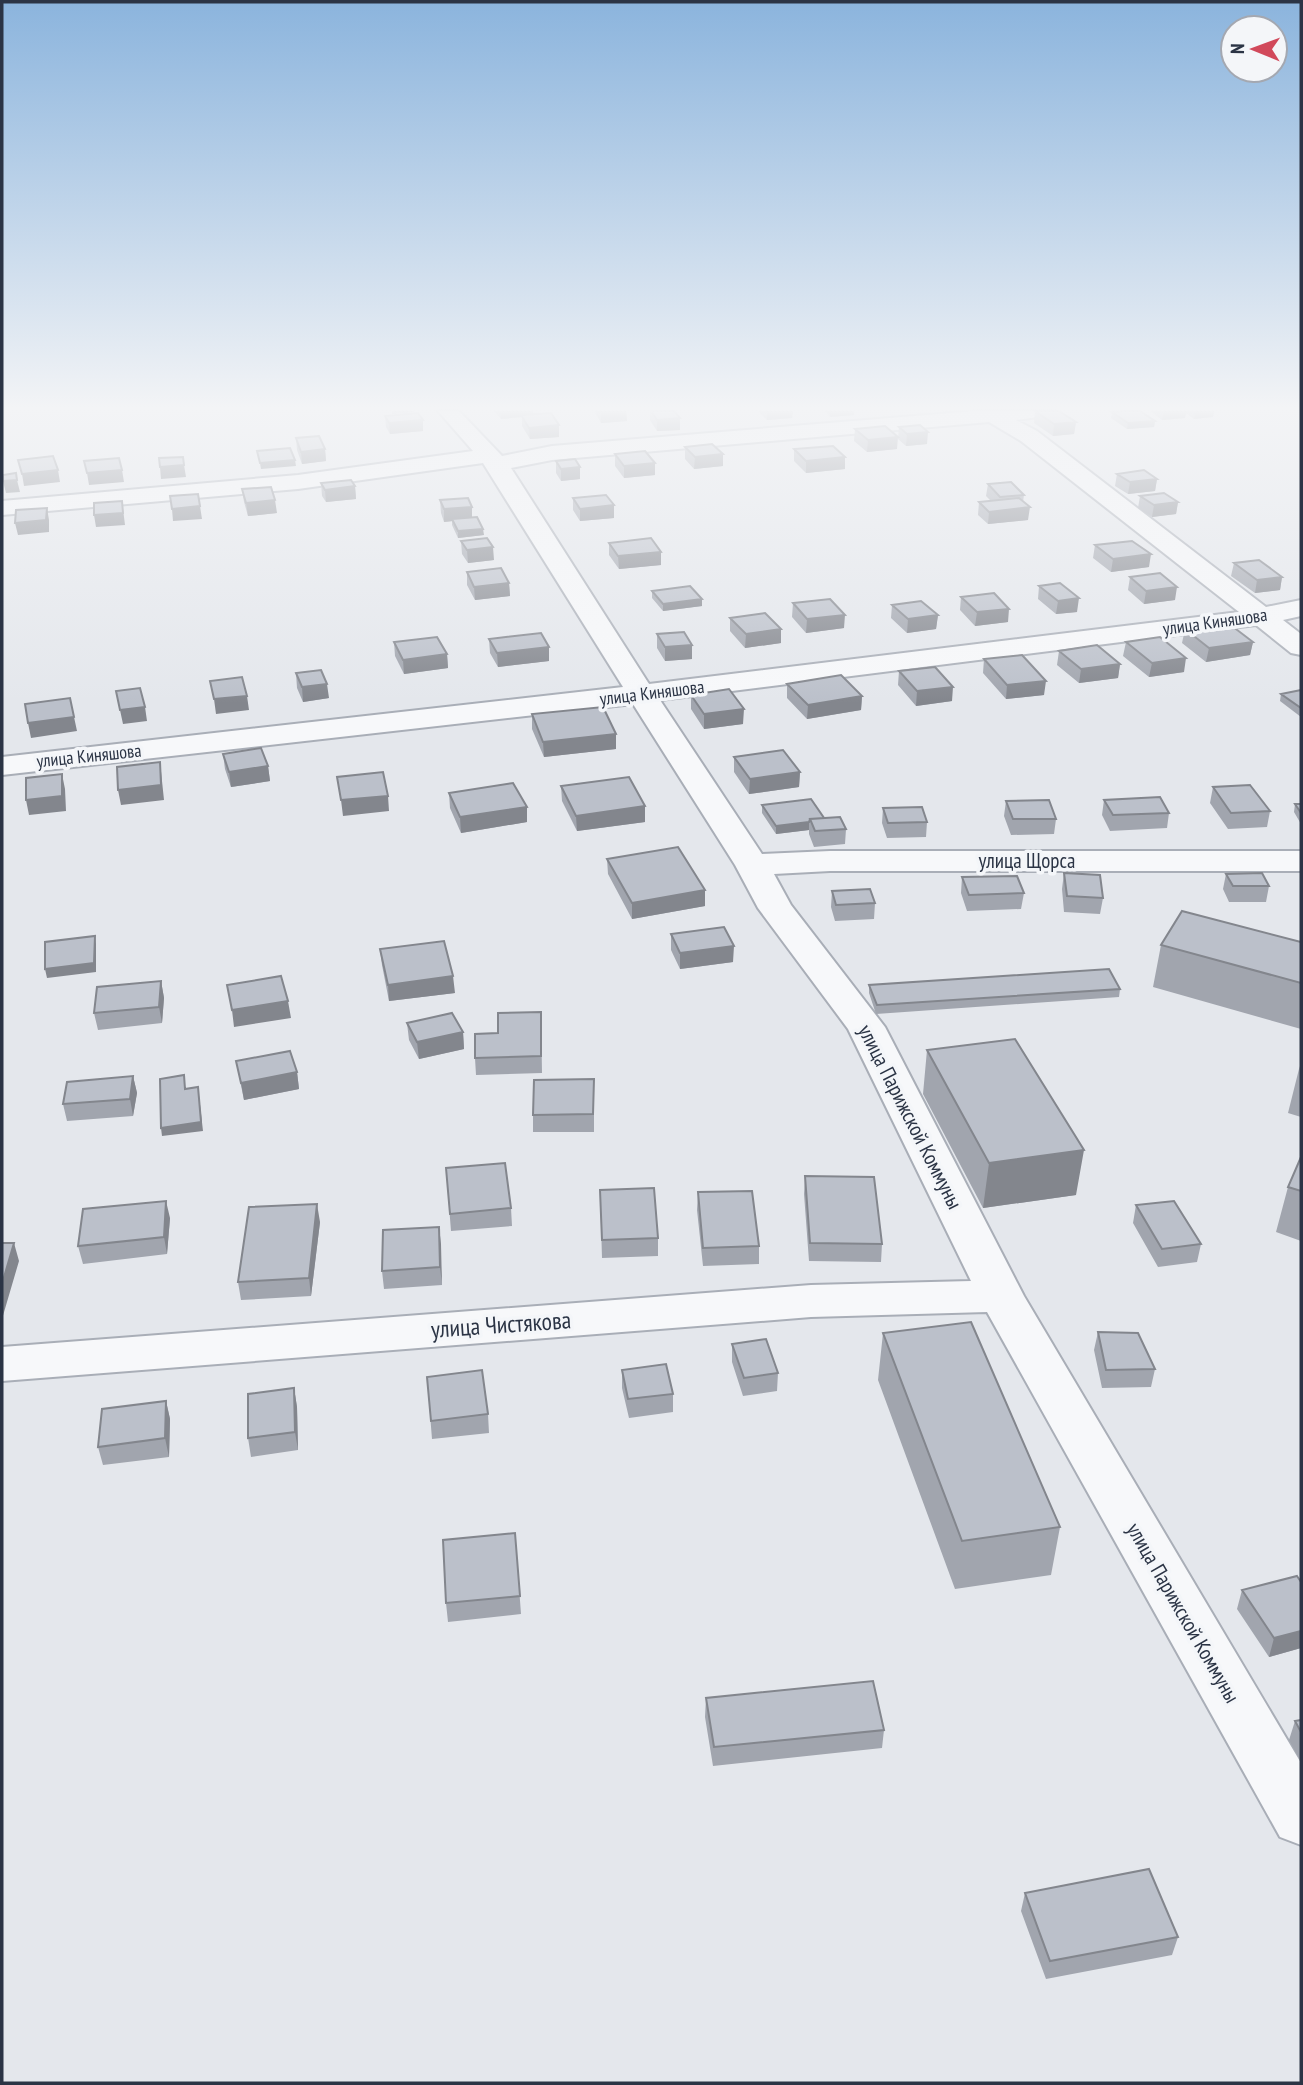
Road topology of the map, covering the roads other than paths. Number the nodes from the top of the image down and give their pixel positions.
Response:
1 (525, 508) edge
2 (1123, 508) edge
3 (1301, 608) edge
4 (1263, 616) junction
5 (1301, 647) edge
6 (641, 694) junction
7 (2, 766) edge
8 (1301, 861) edge
9 (752, 865) junction
10 (1001, 1296) junction
11 (2, 1364) edge
12 (1301, 1818) edge

1 - 6 street, улица Парижской Коммуны
2 - 4 street
3 - 4 street, улица Киняшова
4 - 5 street
4 - 6 street, улица Киняшова
6 - 7 street, улица Киняшова
6 - 9 street, улица Парижской Коммуны
8 - 9 street, улица Щорса
9 - 10 street, улица Парижской Коммуны
10 - 11 street, улица Чистякова
10 - 12 street, улица Парижской Коммуны

